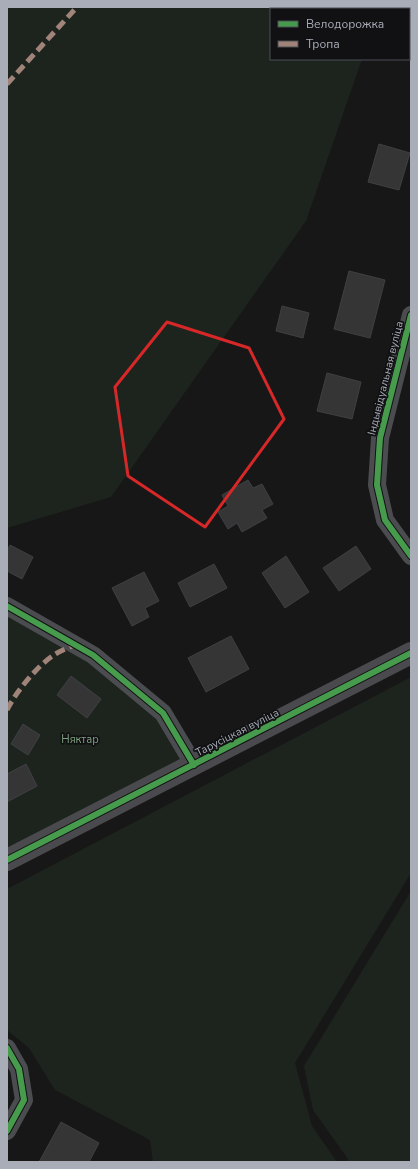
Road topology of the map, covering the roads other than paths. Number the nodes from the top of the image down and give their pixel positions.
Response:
1 (411, 315) edge
2 (411, 556) edge
3 (7, 606) edge
4 (411, 653) edge
5 (194, 765) junction
6 (7, 860) edge
7 (7, 1048) edge
8 (7, 1131) edge

1 - 2 street, Індывідуальная вуліца
3 - 5 street
4 - 5 street, Тарусіцкая вуліца
5 - 6 street, Тарусіцкая вуліца
7 - 8 street

